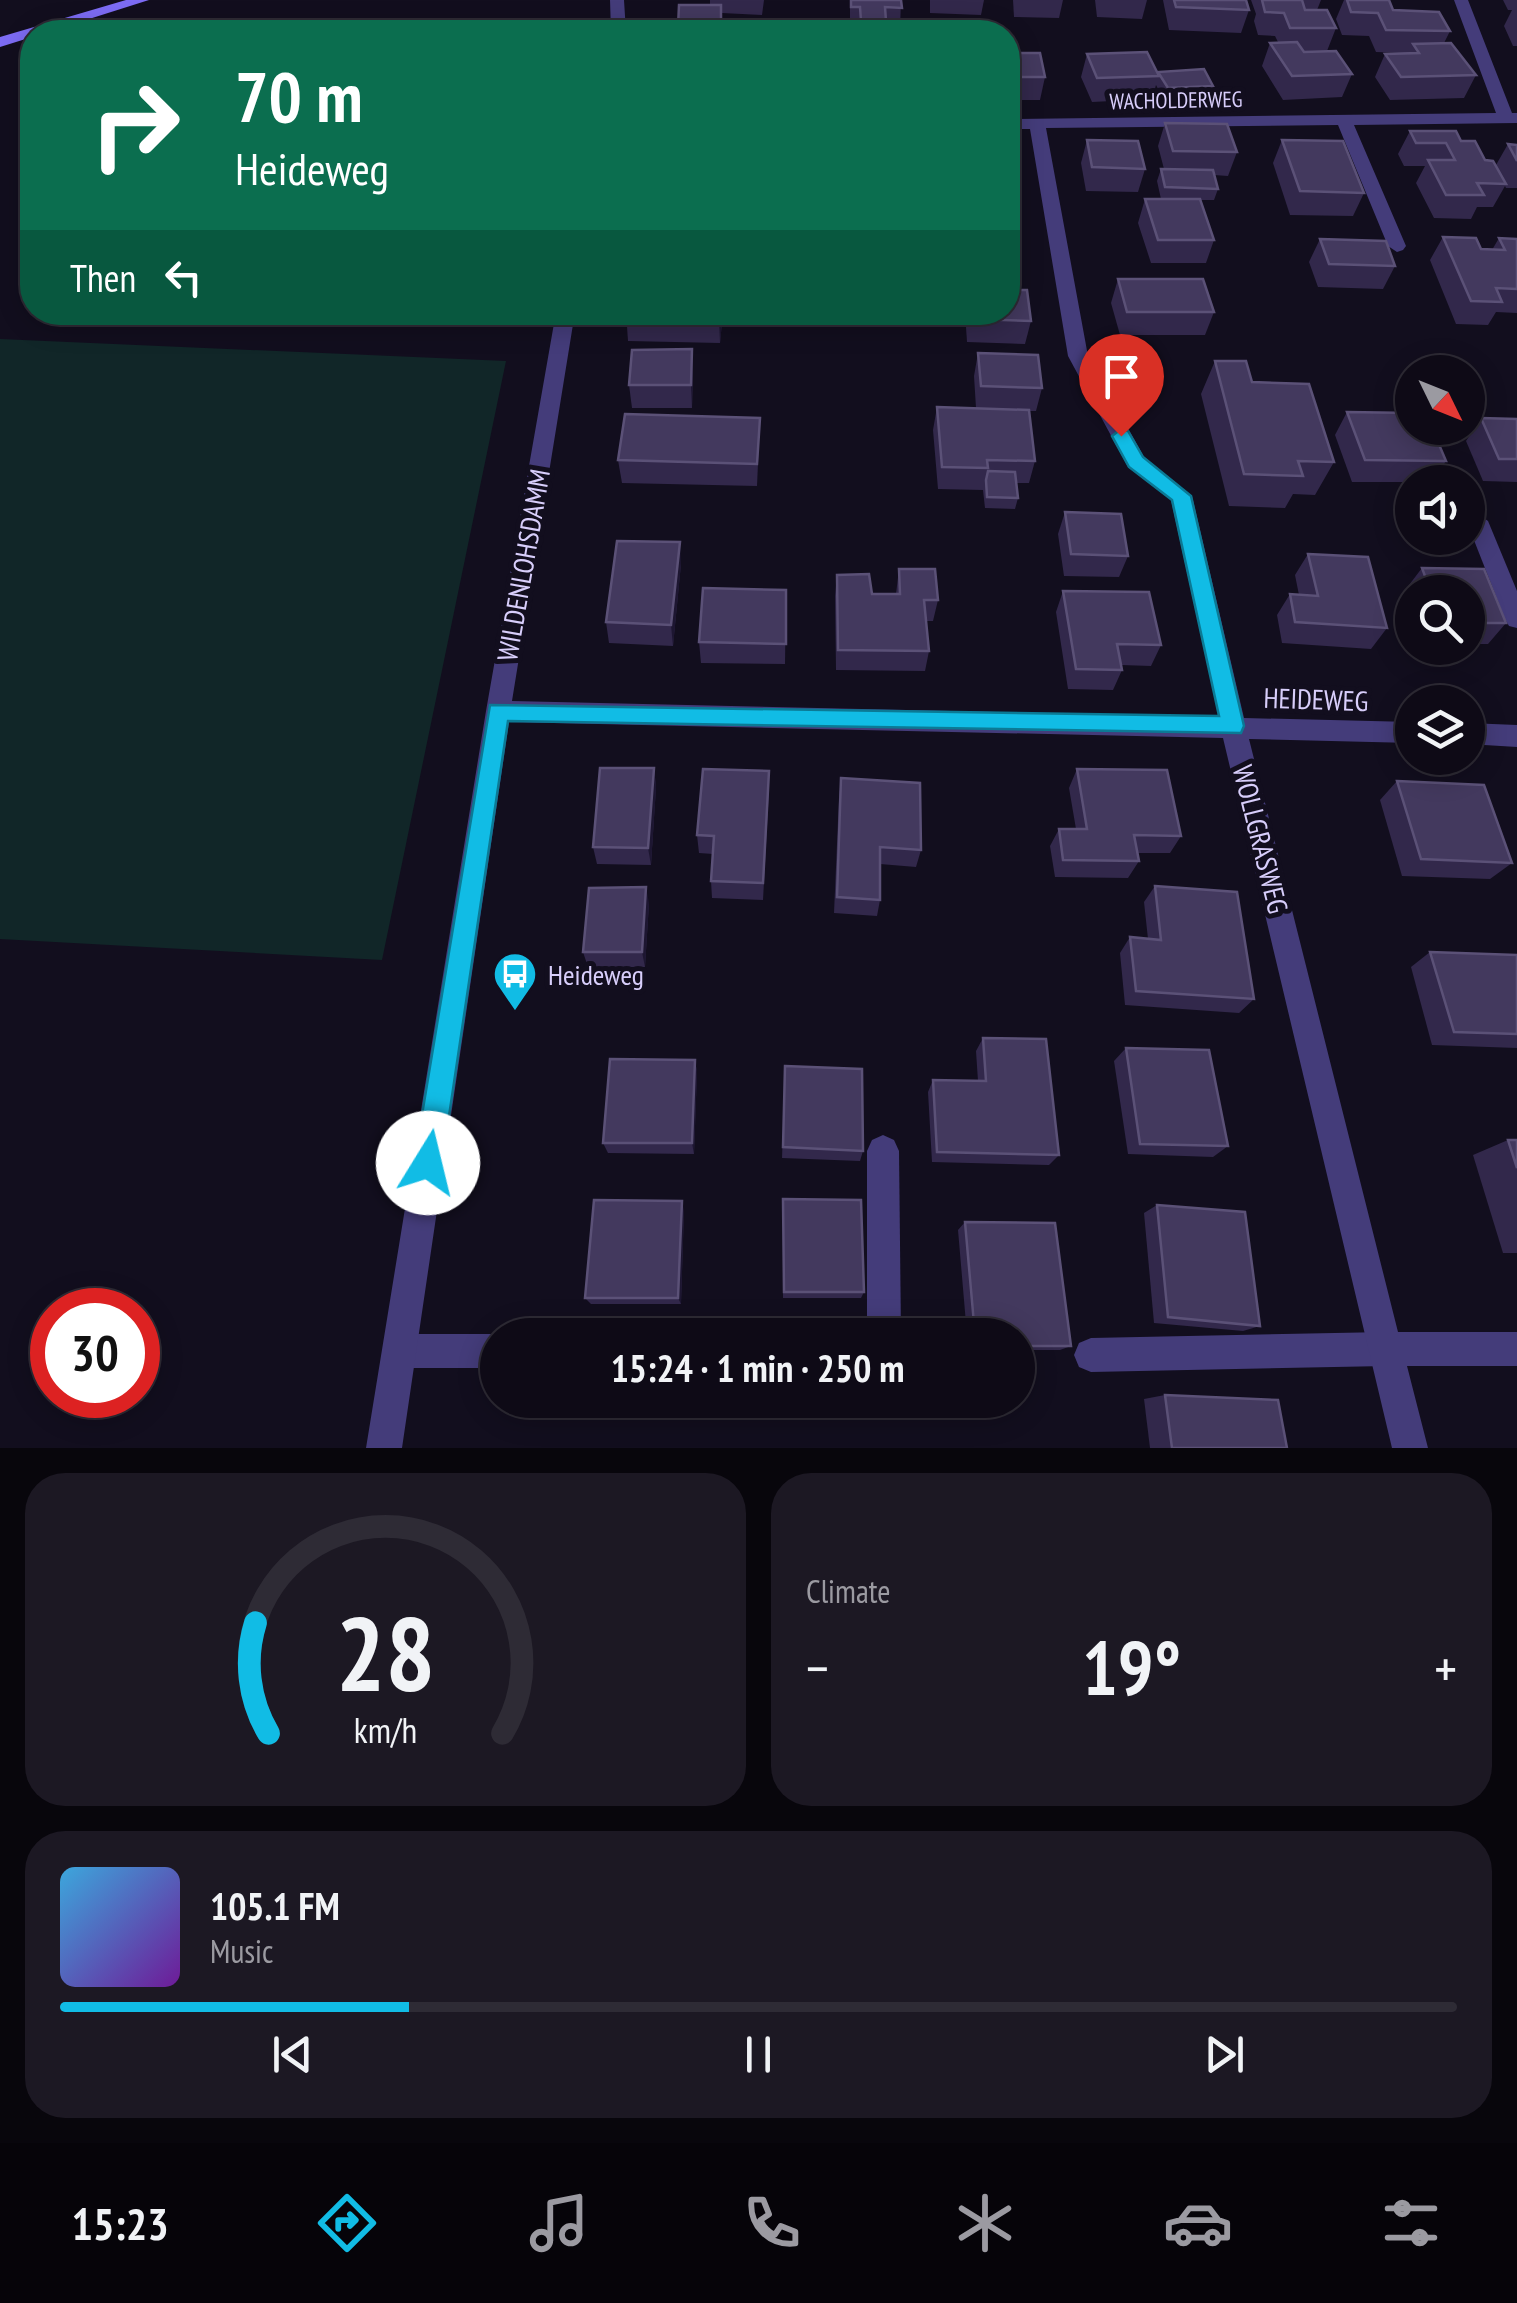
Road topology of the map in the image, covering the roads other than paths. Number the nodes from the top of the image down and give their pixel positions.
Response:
1 (142, 0) edge
2 (1461, 0) edge
3 (74, 20) edge
4 (1511, 118) edge
5 (1344, 120) junction
6 (1020, 124) edge
7 (1036, 124) junction
8 (1398, 246) dead end
9 (564, 325) edge
10 (1485, 540) edge
11 (1517, 619) edge
12 (498, 711) junction
13 (1233, 726) junction
14 (1395, 731) edge
15 (1485, 735) edge
16 (1517, 736) edge
17 (883, 1151) dead end
18 (884, 1318) edge
19 (1517, 1349) edge
20 (1386, 1350) junction
21 (400, 1351) junction
22 (480, 1351) edge
23 (1090, 1355) dead end
24 (384, 1448) edge
25 (1410, 1448) edge

1 - 3 main road
2 - 4 street
4 - 5 street, WACHOLDERWEG
5 - 7 street, WACHOLDERWEG
5 - 8 street
6 - 7 street, WACHOLDERWEG
7 - 13 street, WOLLGRASWEG
9 - 12 street, WILDENLOHSDAMM
10 - 11 street
12 - 13 street, HEIDEWEG
12 - 21 street, WILDENLOHSDAMM
13 - 14 street, HEIDEWEG
13 - 20 street, WOLLGRASWEG
15 - 16 street
17 - 18 street
19 - 20 street
20 - 23 street
20 - 25 street, WOLLGRASWEG
21 - 22 street
21 - 24 street, WILDENLOHSDAMM

